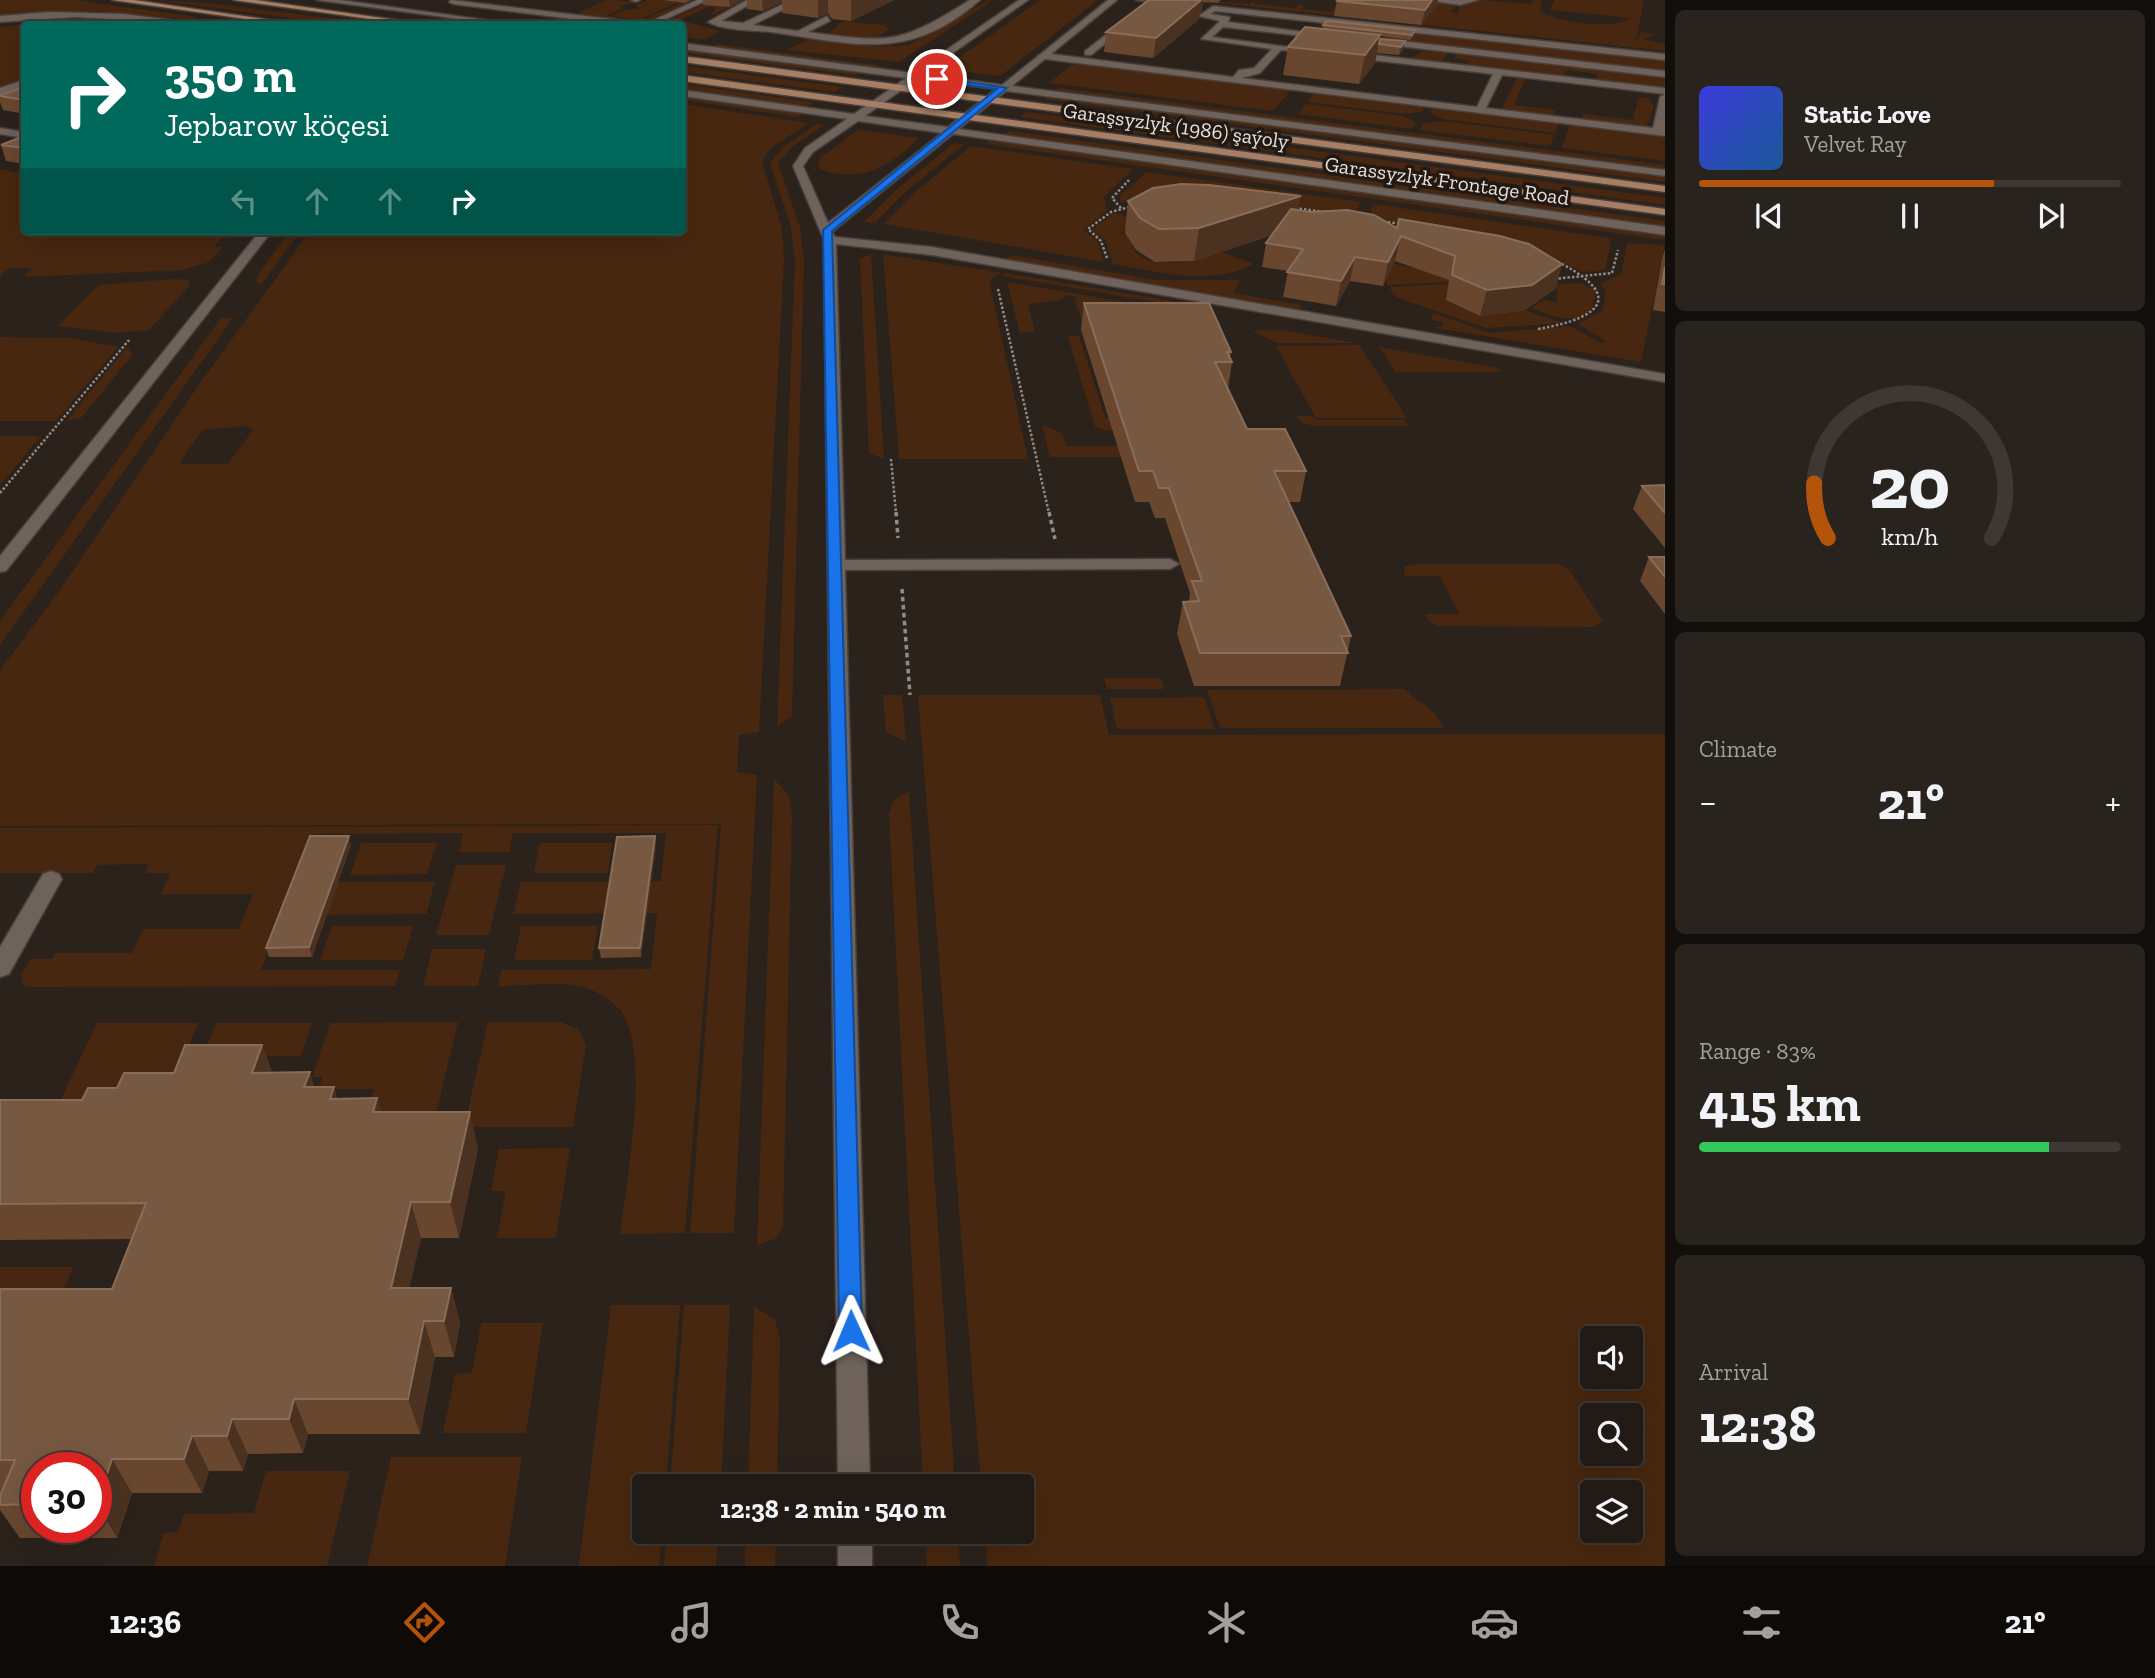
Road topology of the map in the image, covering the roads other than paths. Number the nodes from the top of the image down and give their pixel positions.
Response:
1 (116, 0) edge
2 (237, 0) edge
3 (322, 0) edge
4 (459, 0) edge
5 (704, 0) edge
6 (753, 0) edge
7 (798, 0) edge
8 (976, 0) edge
9 (1024, 0) edge
10 (1113, 0) edge
11 (1140, 0) edge
12 (1430, 0) edge
13 (1474, 0) edge
14 (567, 5) dead end
15 (1144, 10) edge
16 (1202, 11) junction
17 (202, 12) junction
18 (545, 14) junction
19 (1179, 14) edge
20 (1135, 17) edge
21 (374, 18) junction
22 (0, 19) edge
23 (827, 19) dead end
24 (174, 21) edge
25 (217, 21) edge
26 (272, 21) edge
27 (398, 21) edge
28 (488, 21) edge
29 (526, 21) edge
30 (603, 21) edge
31 (656, 21) edge
32 (1221, 24) junction
33 (742, 27) junction
34 (798, 34) junction
35 (1335, 37) edge
36 (1362, 40) edge
37 (686, 46) edge
38 (1279, 47) junction
39 (699, 48) junction
40 (1320, 52) edge
41 (1088, 53) dead end
42 (1333, 53) edge
43 (1042, 56) junction
44 (1665, 57) edge
45 (686, 60) edge
46 (1499, 72) junction
47 (1665, 74) edge
48 (915, 76) junction
49 (686, 79) edge
50 (1235, 80) junction
51 (21, 84) edge
52 (898, 88) junction
53 (1003, 88) junction
54 (1304, 89) junction
55 (0, 91) edge
56 (1665, 91) edge
57 (686, 94) edge
58 (1665, 97) edge
59 (988, 100) junction
60 (1293, 101) dead end
61 (874, 104) junction
62 (1480, 110) junction
63 (854, 117) junction
64 (966, 117) junction
65 (949, 130) junction
66 (0, 131) edge
67 (1661, 132) edge
68 (21, 134) edge
69 (21, 142) edge
70 (12, 145) edge
71 (1665, 173) edge
72 (1665, 189) edge
73 (1665, 212) edge
74 (1665, 231) edge
75 (263, 235) edge
76 (828, 235) junction
77 (1665, 378) edge
78 (0, 540) edge
79 (21, 540) junction
80 (1170, 564) dead end
81 (836, 565) junction
82 (0, 566) edge
83 (51, 879) dead end
84 (0, 968) edge
85 (854, 1474) edge
86 (855, 1544) edge
87 (855, 1566) edge

1 - 17 main road
2 - 21 main road
3 - 21 main road
3 - 28 street
4 - 18 street
5 - 31 street
6 - 33 street
7 - 33 street
8 - 34 street
9 - 48 street
10 - 43 street
11 - 16 street
12 - 13 street
14 - 18 street
15 - 19 street
16 - 32 street
16 - 44 street
17 - 25 main road
17 - 26 main road
18 - 29 street
18 - 30 street
20 - 41 street
21 - 27 main road
22 - 24 street
23 - 34 street
32 - 35 street
32 - 38 street
33 - 34 street
33 - 39 street
36 - 47 street
37 - 39 street, Garassyzlyk Frontage Road
38 - 40 street
38 - 50 street
39 - 48 street, Garassyzlyk Frontage Road
42 - 46 street
43 - 50 street
43 - 53 street
45 - 52 main road, Garaşsyzlyk (1986) şaýoly
46 - 56 street
46 - 62 street
48 - 52 street
48 - 53 street, Garassyzlyk Frontage Road
49 - 61 main road, Garaşsyzlyk (1986) şaýoly
50 - 54 street
51 - 55 street
52 - 59 main road, Garaşsyzlyk (1986) şaýoly
52 - 61 street
53 - 59 street
53 - 71 street, Garassyzlyk Frontage Road
54 - 60 street
54 - 62 street
57 - 63 street, Garassyzlyk Frontage Road
58 - 67 street
59 - 64 street
59 - 72 main road, Garaşsyzlyk (1986) şaýoly
61 - 63 street
61 - 64 main road, Garaşsyzlyk (1986) şaýoly
62 - 67 street
63 - 65 street, Garassyzlyk Frontage Road
63 - 76 street
64 - 65 street
64 - 73 main road, Garaşsyzlyk (1986) şaýoly
65 - 74 street, Garassyzlyk Frontage Road
65 - 76 street
66 - 68 street
69 - 70 street
75 - 79 street
76 - 77 street
76 - 81 street
78 - 79 street
79 - 82 street
80 - 81 street
81 - 85 street
83 - 84 street
86 - 87 street

